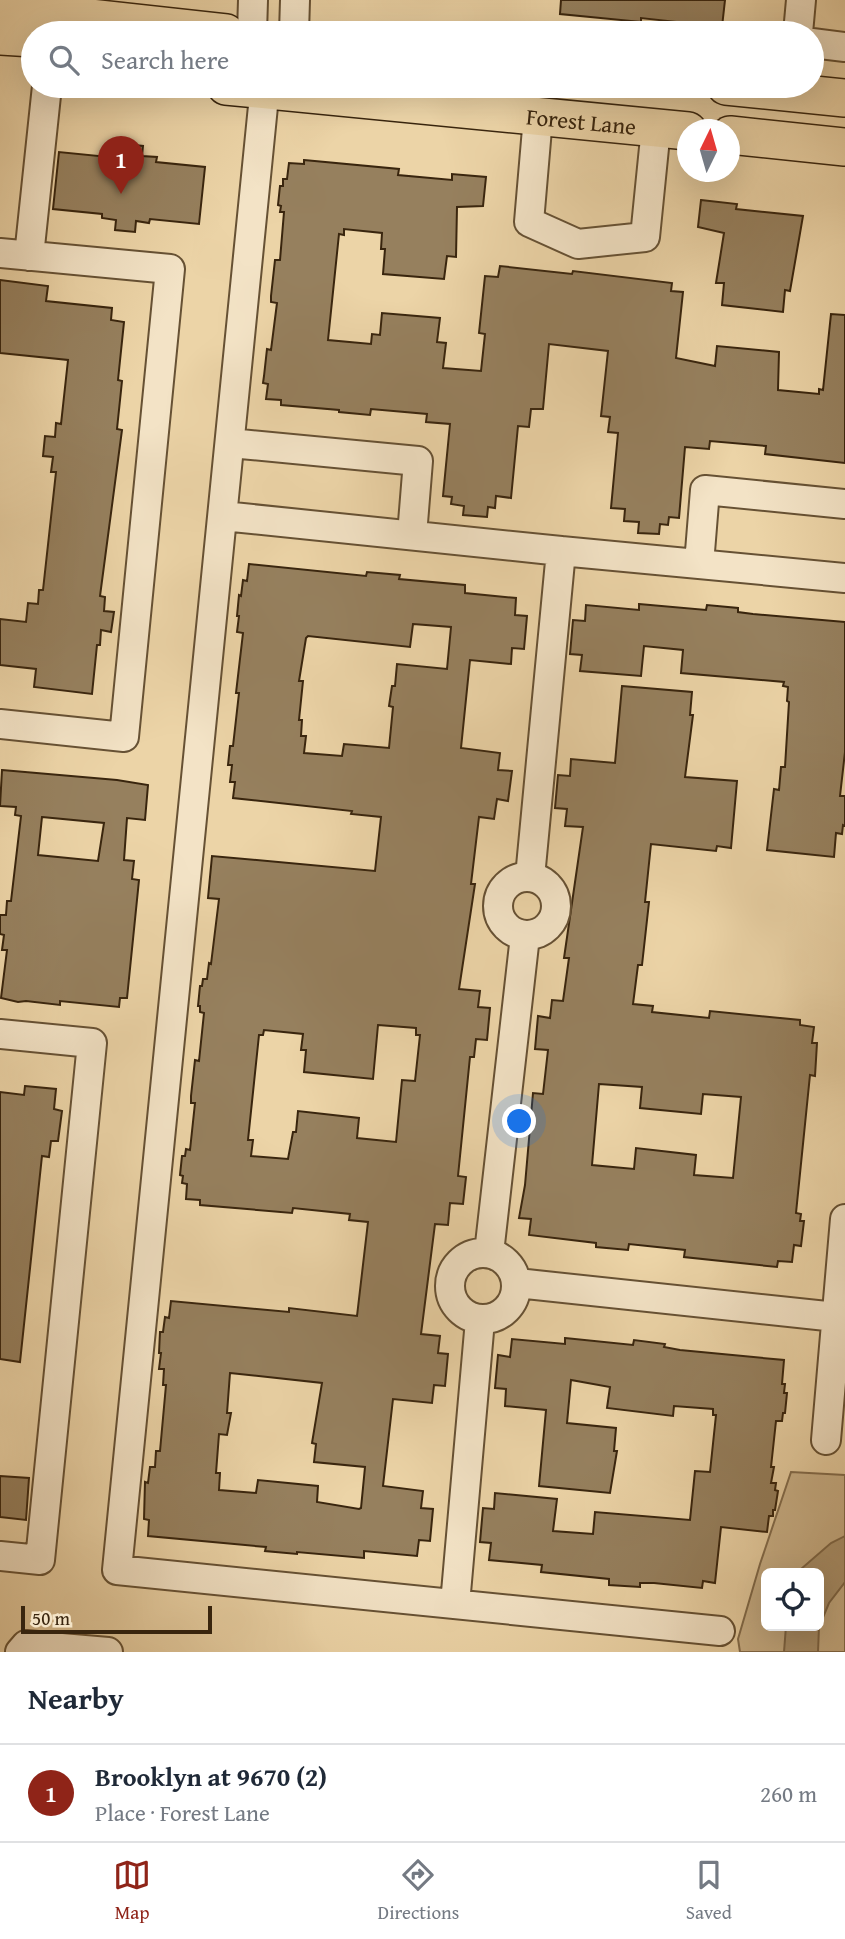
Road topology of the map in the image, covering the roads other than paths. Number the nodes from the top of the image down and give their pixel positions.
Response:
1 (253, 0) edge
2 (295, 0) edge
3 (801, 0) edge
4 (0, 8) edge
5 (146, 12) edge
6 (50, 17) edge
7 (180, 21) edge
8 (252, 21) edge
9 (294, 21) edge
10 (799, 21) edge
11 (21, 28) edge
12 (0, 36) edge
13 (824, 44) edge
14 (845, 47) edge
15 (0, 61) edge
16 (21, 63) edge
17 (824, 94) edge
18 (46, 98) edge
19 (265, 98) edge
20 (366, 98) edge
21 (791, 98) edge
22 (845, 98) edge
23 (538, 117) junction
24 (672, 130) edge
25 (740, 136) edge
26 (785, 141) junction
27 (845, 147) edge
28 (0, 253) edge
29 (29, 256) junction
30 (230, 443) junction
31 (845, 503) edge
32 (223, 516) junction
33 (412, 535) junction
34 (561, 551) junction
35 (699, 564) junction
36 (845, 578) edge
37 (0, 723) edge
38 (530, 877) junction
39 (525, 936) junction
40 (0, 1034) edge
41 (845, 1219) edge
42 (489, 1253) junction
43 (517, 1283) junction
44 (836, 1317) junction
45 (480, 1320) junction
46 (826, 1440) dead end
47 (0, 1556) edge
48 (455, 1604) junction
49 (720, 1631) dead end
50 (20, 1652) edge
51 (108, 1652) edge

1 - 8 street
2 - 9 street
3 - 10 street
4 - 6 main road
5 - 6 main road
5 - 7 main road
11 - 12 main road
13 - 14 street
15 - 16 main road
17 - 22 main road
18 - 29 street
19 - 30 street
20 - 23 main road, Forest Lane
21 - 26 main road
23 - 24 main road, Forest Lane
23 - 24 street
25 - 26 main road
26 - 27 main road
28 - 29 street
29 - 37 street
30 - 32 street
30 - 33 street
31 - 35 street
32 - 33 street
32 - 48 street
33 - 34 street
34 - 35 street
34 - 38 street
35 - 36 street
38 - 39 street
38 - 39 street
39 - 42 street
40 - 47 street
41 - 44 street
42 - 43 street
42 - 45 street
43 - 44 street
43 - 45 street
44 - 46 street
45 - 48 street
48 - 49 street
50 - 51 street

